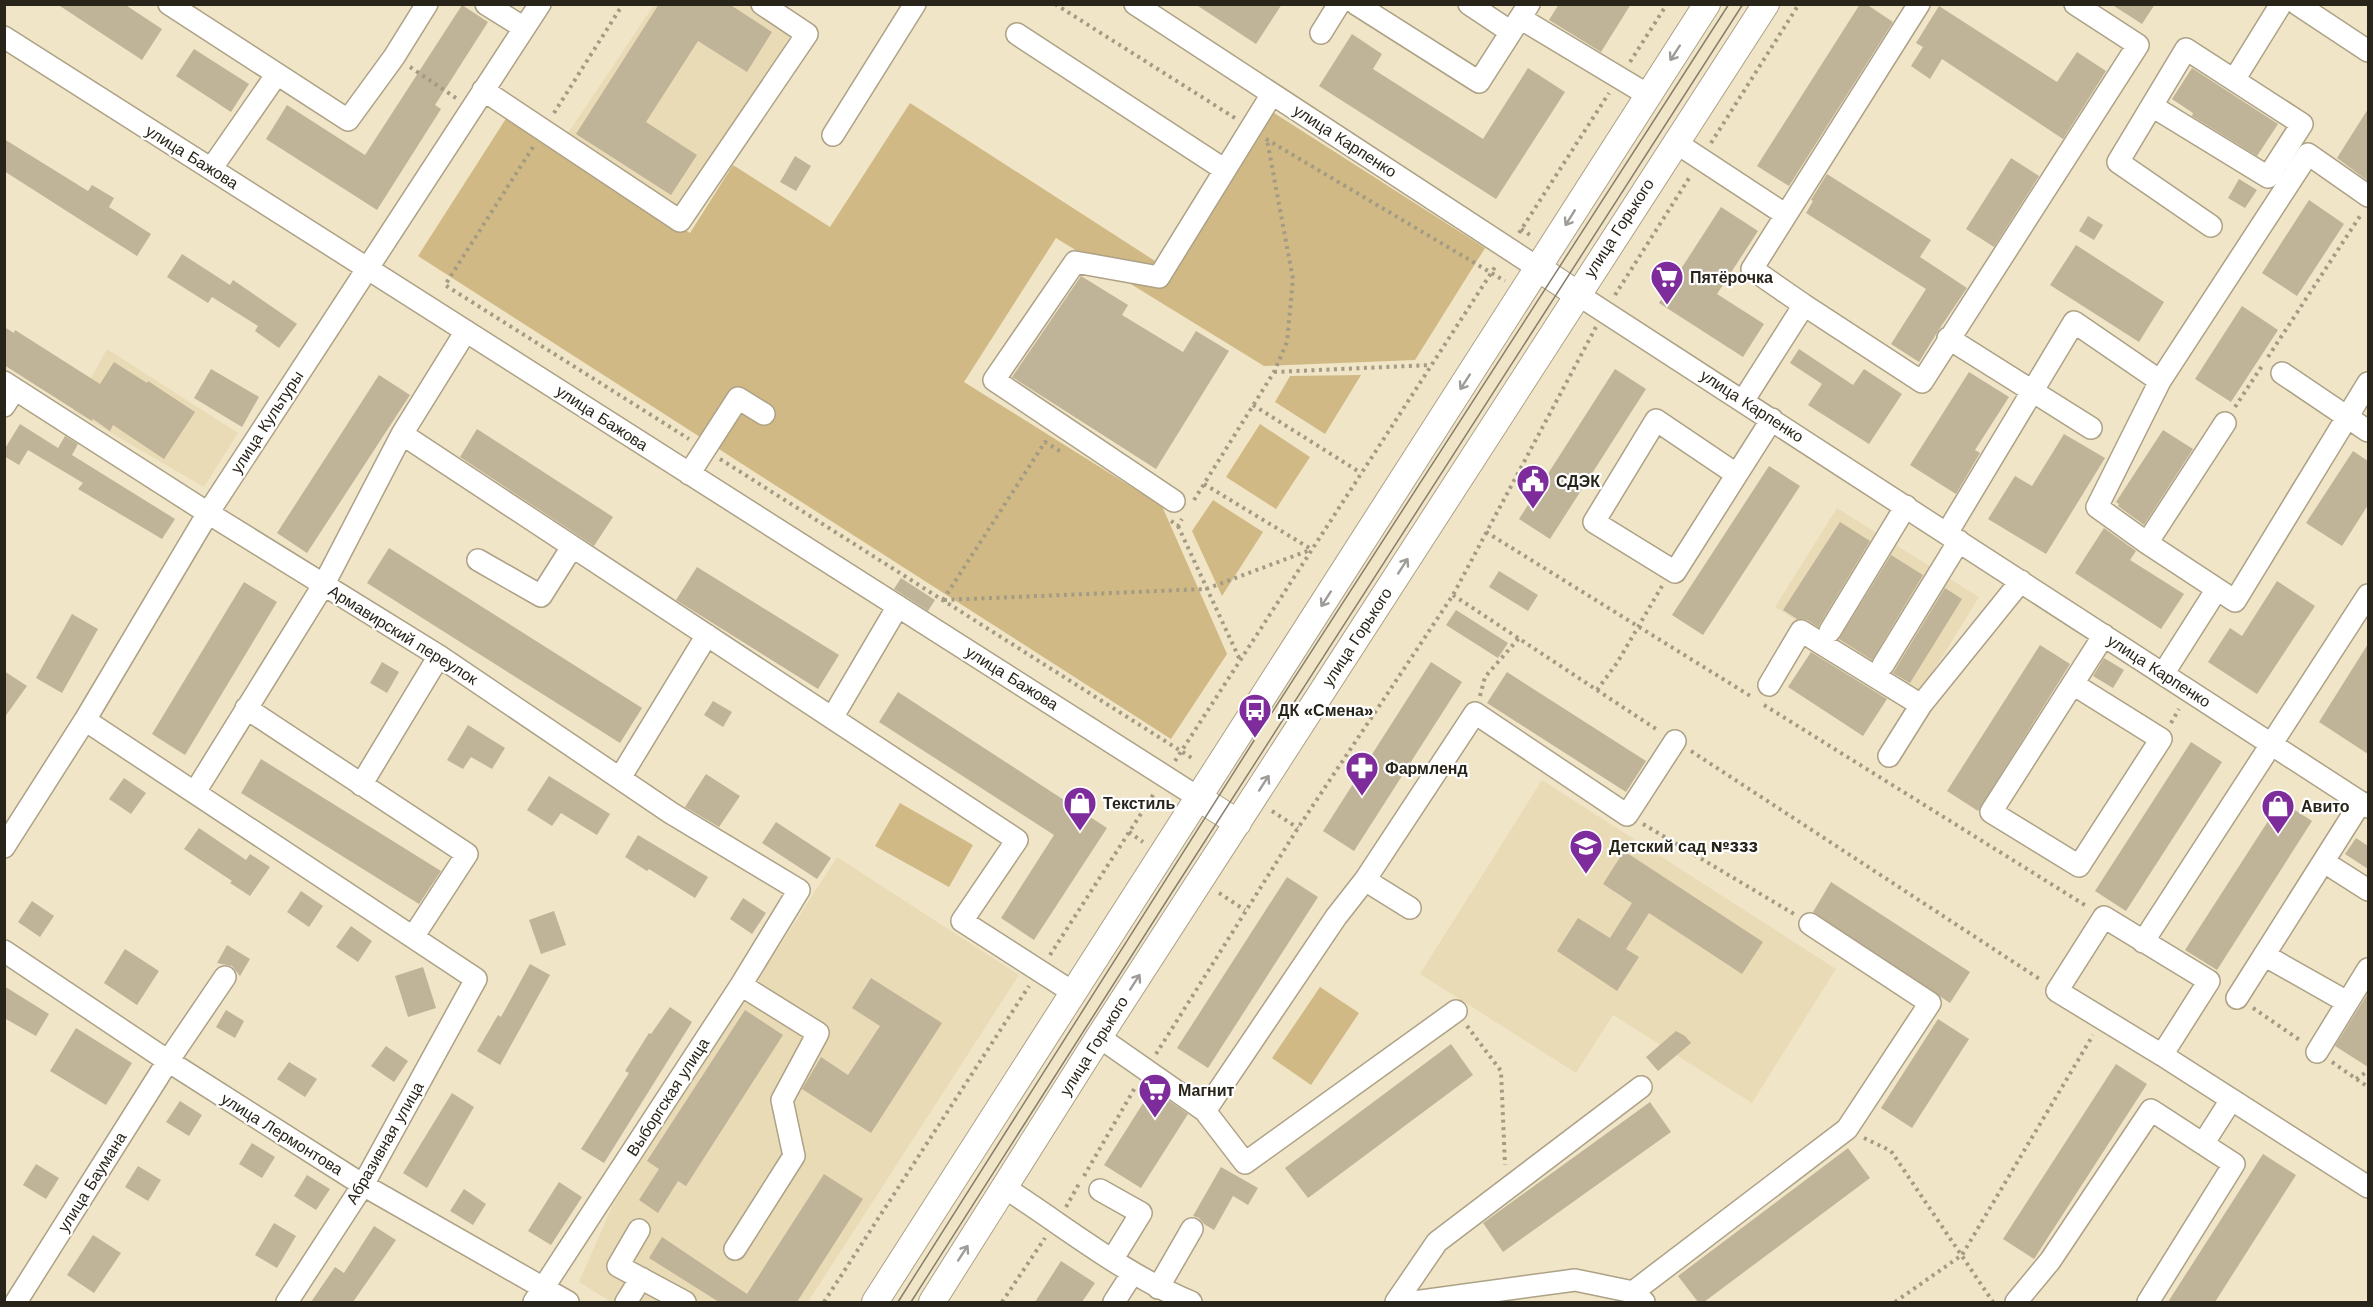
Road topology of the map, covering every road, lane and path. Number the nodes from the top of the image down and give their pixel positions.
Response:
1 (427, 4) edge
2 (486, 4) edge
3 (540, 4) edge
4 (762, 4) edge
5 (915, 4) edge
6 (1055, 4) edge
7 (1136, 4) edge
8 (1339, 4) edge
9 (1356, 4) edge
10 (1468, 4) edge
11 (1667, 4) edge
12 (1707, 4) edge
13 (1766, 4) edge
14 (1799, 4) edge
15 (1919, 4) edge
16 (2076, 4) edge
17 (2281, 4) edge
18 (2297, 4) edge
19 (169, 5) edge
20 (1520, 18) edge
21 (524, 28) junction
22 (1321, 33) dead end
23 (1017, 34) dead end
24 (4, 37) edge
25 (2368, 51) edge
26 (394, 57) junction
27 (277, 74) junction
28 (1619, 79) junction
29 (2234, 80) junction
30 (483, 90) junction
31 (1272, 94) junction
32 (1648, 96) junction
33 (2152, 106) junction
34 (471, 109) junction
35 (1259, 133) junction
36 (833, 135) dead end
37 (1675, 142) junction
38 (1701, 159) junction
39 (212, 169) junction
40 (1225, 170) junction
41 (2368, 196) edge
42 (2368, 203) edge
43 (1786, 215) junction
44 (2211, 226) dead end
45 (1508, 248) junction
46 (368, 268) junction
47 (1538, 268) junction
48 (1491, 272) junction
49 (1522, 293) junction
50 (1577, 294) junction
51 (1804, 305) junction
52 (1604, 310) junction
53 (1562, 318) junction
54 (466, 331) junction
55 (1591, 337) junction
56 (1948, 338) junction
57 (1431, 365) junction
58 (1274, 372) junction
59 (2282, 373) dead end
60 (2160, 381) junction
61 (2368, 383) edge
62 (2032, 391) junction
63 (8, 392) edge
64 (1743, 401) junction
65 (1253, 405) junction
66 (764, 414) dead end
67 (2347, 417) junction
68 (1772, 419) junction
69 (2225, 423) joint
70 (2091, 428) dead end
71 (2368, 431) edge
72 (402, 434) junction
73 (1064, 454) dead end
74 (1361, 473) junction
75 (689, 474) junction
76 (1736, 474) junction
77 (1204, 484) junction
78 (1906, 506) junction
79 (1178, 512) junction
80 (208, 513) junction
81 (1178, 526) junction
82 (1486, 532) junction
83 (1953, 537) junction
84 (2147, 543) junction
85 (572, 547) junction
86 (1312, 549) junction
87 (478, 560) dead end
88 (1671, 570) junction
89 (2020, 581) junction
90 (324, 585) junction
91 (1206, 589) junction
92 (2217, 589) junction
93 (1453, 595) junction
94 (2368, 595) edge
95 (898, 606) junction
96 (1637, 626) junction
97 (1830, 632) dead end
98 (707, 635) junction
99 (2104, 635) junction
100 (1519, 638) junction
101 (439, 656) junction
102 (1240, 660) junction
103 (1883, 665) dead end
104 (2163, 674) junction
105 (2073, 684) junction
106 (1769, 685) dead end
107 (1597, 690) junction
108 (2190, 691) junction
109 (1921, 705) junction
110 (246, 708) junction
111 (1475, 713) junction
112 (832, 718) junction
113 (85, 720) junction
114 (2161, 739) junction
115 (1675, 741) junction
116 (2271, 744) junction
117 (1889, 756) dead end
118 (1165, 776) junction
119 (620, 778) junction
120 (361, 784) junction
121 (195, 792) junction
122 (1199, 798) junction
123 (2365, 805) edge
124 (1627, 815) junction
125 (1238, 823) junction
126 (4, 847) edge
127 (2324, 862) junction
128 (1365, 880) junction
129 (800, 890) joint
130 (2368, 890) edge
131 (1410, 908) dead end
132 (2104, 917) junction
133 (1810, 924) joint
134 (413, 937) junction
135 (2143, 942) junction
136 (4, 951) edge
137 (2264, 955) junction
138 (2368, 969) edge
139 (1039, 972) junction
140 (225, 977) dead end
141 (741, 985) junction
142 (2056, 991) junction
143 (1074, 993) junction
144 (2237, 998) joint
145 (2347, 1002) junction
146 (1455, 1011) joint
147 (2103, 1019) junction
148 (1099, 1037) junction
149 (2317, 1052) junction
150 (2162, 1055) junction
151 (168, 1061) junction
152 (1146, 1070) junction
153 (2368, 1071) edge
154 (2356, 1079) junction
155 (1641, 1087) dead end
156 (2368, 1087) edge
157 (2231, 1100) junction
158 (1206, 1111) junction
159 (1847, 1129) junction
160 (2204, 1144) junction
161 (363, 1185) junction
162 (2368, 1187) edge
163 (1005, 1188) junction
164 (1100, 1190) dead end
165 (1506, 1190) junction
166 (1057, 1221) junction
167 (1192, 1229) dead end
168 (639, 1230) dead end
169 (735, 1249) dead end
170 (1962, 1256) junction
171 (1112, 1260) junction
172 (1132, 1274) junction
173 (641, 1278) junction
174 (1158, 1288) junction
175 (539, 1295) edge
176 (1638, 1297) edge
177 (16, 1302) edge
178 (287, 1302) edge
179 (568, 1302) edge
180 (626, 1302) edge
181 (685, 1302) edge
182 (824, 1302) edge
183 (876, 1302) edge
184 (932, 1302) edge
185 (1002, 1302) edge
186 (1114, 1302) edge
187 (1191, 1302) edge
188 (1396, 1302) edge
189 (1414, 1302) edge
190 (1895, 1302) edge
191 (1993, 1302) edge
192 (2016, 1302) edge
193 (2148, 1302) edge

1 - 26 street
2 - 21 street
3 - 21 street, улица Культуры
4 - 30 street
5 - 36 street
6 - 35 path
7 - 31 street, улица Карпенко
8 - 22 street
9 - 20 street
10 - 20 street
11 - 28 path
12 -> 32 main road
13 - 37 main road, улица Горького
14 - 38 path
15 - 43 street
16 - 56 street
17 - 29 street
18 - 25 street
19 - 27 street
20 - 28 street
21 - 30 street, улица Культуры
23 - 40 street
24 - 39 street, улица Бажова
26 - 27 street
26 - 34 path
27 - 39 street
28 - 32 street
28 - 45 path
29 - 33 street
29 - 33 street
30 - 34 street, улица Культуры
31 - 35 street
31 - 45 street, улица Карпенко
32 -> 47 main road
33 - 44 street
34 - 46 street, улица Культуры
35 - 40 street
35 - 48 path
35 - 58 path
37 - 38 street
37 - 50 main road, улица Горького
38 - 43 street
38 - 52 path
39 - 46 street, улица Бажова
40 - 79 street
41 - 60 street
42 - 69 path
43 - 51 street
45 - 47 street, улица Карпенко
45 - 48 path
46 - 54 street, улица Бажова
46 - 80 street, улица Культуры
47 - 49 main road
47 - 50 main road, улица Карпенко
48 - 49 path
48 - 57 path
49 -> 122 main road
50 - 52 street, улица Карпенко
50 - 53 main road, улица Горького
51 - 56 street
51 - 64 street
52 - 55 path
52 - 64 street, улица Карпенко
53 - 55 path
125 -> 53 main road, улица Горького
54 - 72 street
54 - 75 street, улица Бажова
55 - 82 path
56 - 62 street
57 - 58 path
57 - 74 path
58 - 65 path
59 - 67 street
60 - 62 street
60 - 84 street
61 - 67 street
62 - 70 street
62 - 83 street
63 - 80 street, Армавирский переулок
64 - 68 street, улица Карпенко
65 - 74 path
65 - 77 path
66 - 75 street
67 - 71 street
67 - 92 street
68 - 76 street
68 - 78 street, улица Карпенко
69 - 84 street
72 - 85 street
72 - 90 street
73 - 91 path
74 - 86 path
75 - 95 street, улица Бажова
76 - 88 street
76 - 88 street
77 - 79 path
77 - 86 path
78 - 83 street, улица Карпенко
78 - 97 street
79 - 81 path
79 - 81 path
80 - 90 street, Армавирский переулок
80 - 113 street, улица Культуры
81 - 91 path
82 - 93 path
82 - 96 path
83 - 89 street, улица Карпенко
83 - 103 street
84 - 92 street
85 - 87 street
85 - 98 street
86 - 91 path
86 - 102 path
88 - 96 path
89 - 99 street, улица Карпенко
89 - 109 street
90 - 101 street, Армавирский переулок
90 - 110 street
91 - 102 path
92 - 104 street
93 - 100 path
93 - 152 path
94 - 116 street
95 - 112 street
95 - 118 street, улица Бажова
96 - 107 path
96 - 132 path
98 - 112 street
98 - 119 street
99 - 104 street, улица Карпенко
99 - 105 street
100 - 107 path
100 - 111 path
101 - 119 street, Армавирский переулок
101 - 120 street
102 - 118 path
104 - 108 street, улица Карпенко
105 - 114 street
105 - 114 street
106 - 109 street
107 - 115 path
108 - 114 path
108 - 116 street, улица Карпенко
109 - 117 street
110 - 120 street
110 - 121 street
111 - 124 street
111 - 128 street
112 - 139 street
113 - 121 street
113 - 126 street, улица Культуры
115 - 124 street
115 - 142 path
116 - 123 street, улица Карпенко
116 - 135 street
118 - 122 street, улица Бажова
118 - 139 path
119 - 129 street, Армавирский переулок
120 - 134 street
121 - 134 street
122 - 125 main road
122 - 143 main road
123 - 127 street
124 - 133 path
148 -> 125 main road, улица Горького
127 - 130 street
127 - 137 street
128 - 131 street
128 - 158 street
129 - 141 street, Выборгская улица
132 - 135 street
132 - 142 street
133 - 159 street
134 - 161 street, Абразивная улица
135 - 150 street
136 - 151 street, улица Лермонтова
137 - 144 street
137 - 145 street
138 - 145 street
139 - 143 street
139 - 182 path
140 - 151 street, улица Баумана
141 - 169 street
141 - 175 street, Выборгская улица
142 - 147 street
143 - 183 main road
144 - 149 path
145 - 149 street
146 - 158 street
146 - 165 path
147 - 150 street
147 - 170 path
148 - 152 street
148 - 163 main road, улица Горького
149 - 154 path
150 - 157 street
151 - 161 street, улица Лермонтова
151 - 177 street, улица Баумана
152 - 158 street
152 - 166 path
153 - 154 path
154 - 156 path
155 - 165 street
157 - 160 street
157 - 162 street
159 - 170 path
159 - 176 street
160 - 192 street
160 - 193 street
161 - 175 street, улица Лермонтова
161 - 178 street, Абразивная улица
163 - 166 street
184 -> 163 main road, улица Горького
164 - 171 street
165 - 188 street
166 - 171 street
166 - 185 path
167 - 174 street
168 - 173 street
170 - 190 path
170 - 191 path
171 - 172 street
172 - 174 street
172 - 186 street
173 - 180 street
173 - 181 street
174 - 187 street
175 - 179 street, улица Лермонтова
176 - 189 street

